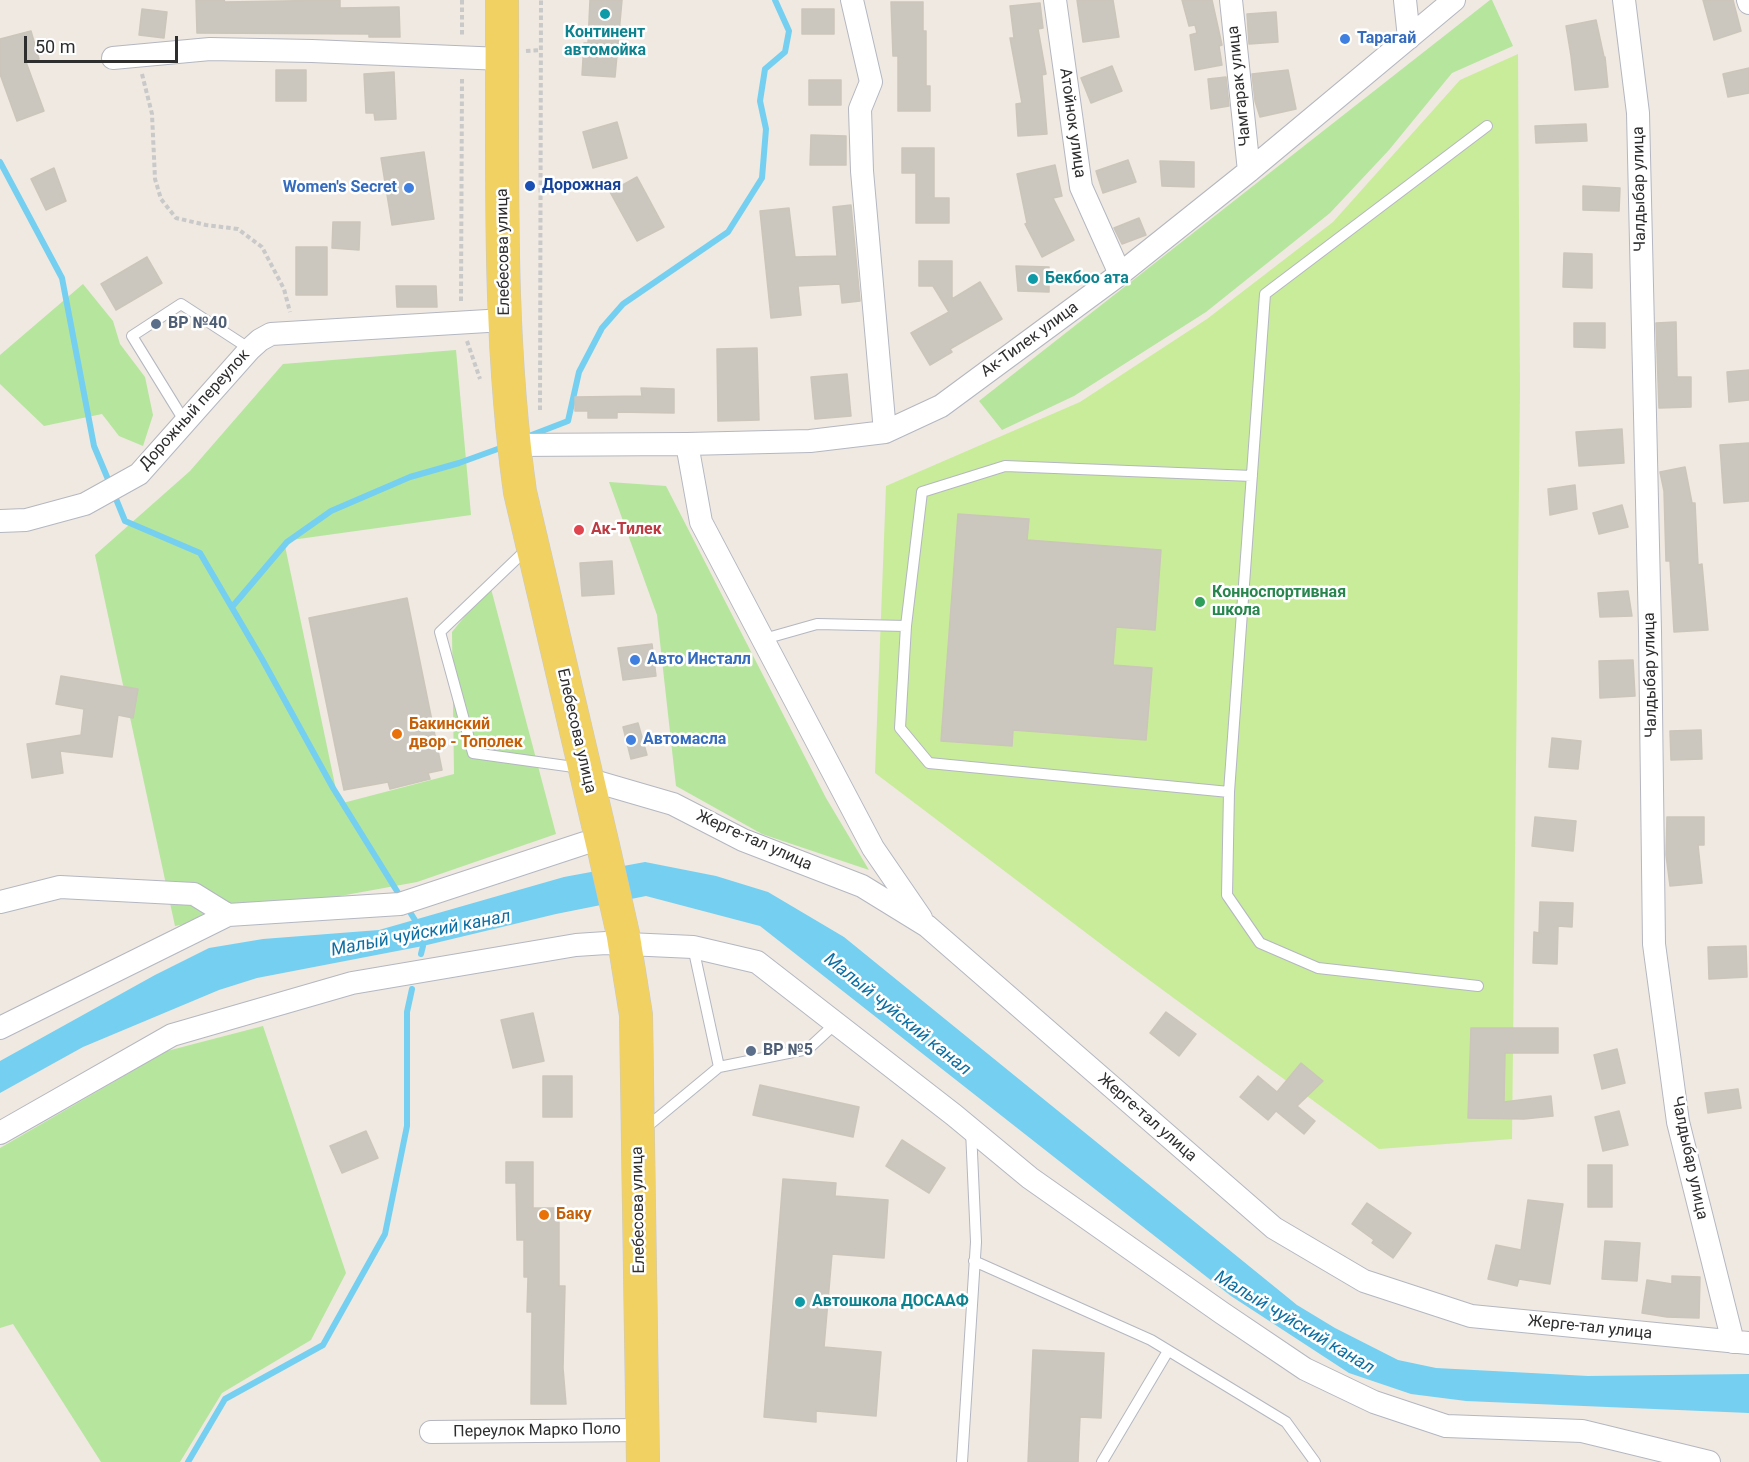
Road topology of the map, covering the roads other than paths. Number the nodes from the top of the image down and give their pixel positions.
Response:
1 (502, 0) edge
2 (852, 0) edge
3 (1055, 0) edge
4 (1231, 0) edge
5 (1405, 0) edge
6 (1454, 0) edge
7 (1624, 0) edge
8 (1408, 38) junction
9 (113, 58) dead end
10 (502, 59) junction
11 (1487, 126) dead end
12 (1249, 171) junction
13 (1120, 274) junction
14 (504, 320) junction
15 (250, 349) junction
16 (186, 423) junction
17 (885, 432) junction
18 (687, 444) junction
19 (527, 445) junction
20 (1252, 476) junction
21 (0, 521) edge
22 (532, 544) junction
23 (906, 626) junction
24 (764, 639) junction
25 (586, 774) junction
26 (1229, 792) junction
27 (603, 845) junction
28 (0, 902) edge
29 (228, 915) junction
30 (927, 926) junction
31 (624, 939) junction
32 (693, 946) junction
33 (1478, 986) dead end
34 (835, 1024) junction
35 (0, 1028) edge
36 (719, 1067) junction
37 (971, 1130) junction
38 (0, 1133) edge
39 (638, 1134) junction
40 (974, 1261) junction
41 (1741, 1343) edge
42 (1168, 1351) junction
43 (642, 1430) junction
44 (431, 1432) dead end
45 (1698, 1461) edge
46 (643, 1462) edge
47 (962, 1462) edge
48 (1102, 1462) edge
49 (1315, 1462) edge

1 - 10 main road, Елебесова улица
2 - 17 street
3 - 13 street, Атойнок улица
4 - 12 street, Чамгарак улица
5 - 8 street
6 - 8 street, Ак-Тилек улица
7 - 41 street, Чалдыбар улица
8 - 12 street, Ак-Тилек улица
9 - 10 street
10 - 14 main road, Елебесова улица
11 - 20 lane
12 - 13 street, Ак-Тилек улица
13 - 17 street, Ак-Тилек улица
14 - 15 street, Дорожный переулок
14 - 19 main road, Елебесова улица
15 - 16 street, Дорожный переулок
15 - 16 lane
16 - 21 street, Дорожный переулок
17 - 18 street, Ак-Тилек улица
18 - 19 street, Ак-Тилек улица
18 - 24 street
19 - 22 main road, Елебесова улица
20 - 23 lane
20 - 26 lane
22 - 25 main road, Елебесова улица
22 - 25 lane
23 - 24 lane
23 - 26 lane
24 - 30 street
25 - 27 main road, Елебесова улица
25 - 30 street, Жерге-тал улица
26 - 33 lane
27 - 29 street
27 - 31 main road, Елебесова улица
28 - 29 street
29 - 35 street
30 - 41 street, Жерге-тал улица
31 - 32 street
31 - 38 street
31 - 39 main road, Елебесова улица
32 - 34 street
32 - 36 lane
34 - 36 lane
34 - 37 street
36 - 39 lane
37 - 40 lane
37 - 45 street
39 - 43 main road, Елебесова улица
40 - 42 lane
40 - 47 lane
42 - 48 lane
42 - 49 lane
43 - 44 street, Переулок Марко Поло
43 - 46 main road, Елебесова улица

